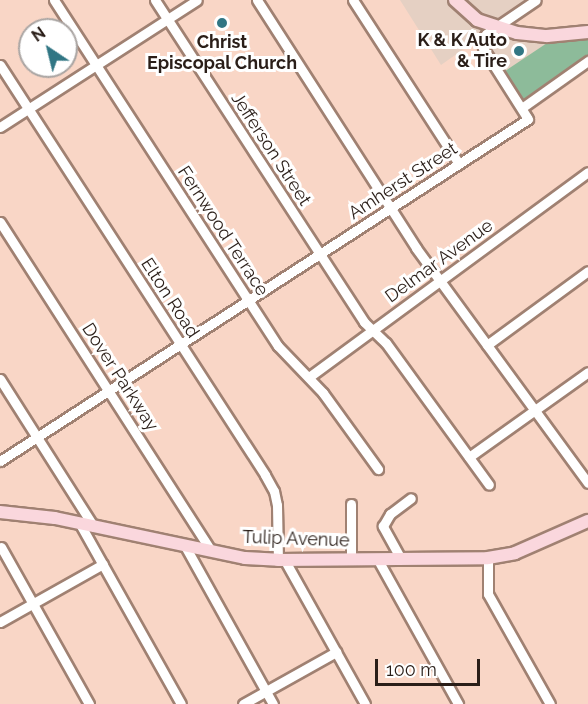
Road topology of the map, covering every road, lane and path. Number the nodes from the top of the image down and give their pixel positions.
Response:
1 (54, 0) edge
2 (155, 0) edge
3 (197, 0) edge
4 (257, 0) edge
5 (353, 0) edge
6 (455, 0) edge
7 (536, 0) edge
8 (168, 19) junction
9 (497, 27) junction
10 (588, 32) edge
11 (588, 61) edge
12 (0, 65) edge
13 (96, 65) junction
14 (523, 107) junction
15 (28, 109) junction
16 (0, 127) edge
17 (459, 164) junction
18 (588, 172) edge
19 (391, 208) junction
20 (0, 222) edge
21 (320, 255) junction
22 (588, 272) edge
23 (440, 280) junction
24 (248, 300) junction
25 (372, 330) junction
26 (181, 344) junction
27 (487, 345) junction
28 (588, 372) edge
29 (309, 377) junction
30 (0, 379) edge
31 (109, 391) junction
32 (535, 410) junction
33 (37, 437) junction
34 (469, 458) junction
35 (0, 461) edge
36 (378, 469) dead end
37 (586, 477) edge
38 (489, 485) dead end
39 (411, 498) dead end
40 (351, 504) dead end
41 (0, 512) edge
42 (588, 521) edge
43 (80, 524) junction
44 (94, 527) junction
45 (185, 546) junction
46 (1, 547) edge
47 (212, 551) junction
48 (488, 558) junction
49 (351, 559) junction
50 (401, 559) junction
51 (281, 560) junction
52 (378, 560) junction
53 (103, 564) junction
54 (33, 604) junction
55 (0, 622) edge
56 (336, 652) junction
57 (266, 691) junction
58 (88, 704) edge
59 (181, 704) edge
60 (243, 704) edge
61 (273, 704) edge
62 (365, 704) edge
63 (458, 704) edge
64 (550, 704) edge

1 - 13 street, Fernwood Terrace
2 - 8 street, Jefferson Street
3 - 8 street
4 - 19 street
5 - 17 street
6 - 9 main road
7 - 9 street
8 - 13 street
8 - 21 street, Jefferson Street
9 - 10 main road
9 - 14 street
11 - 14 street
12 - 15 street, Elton Road
13 - 15 street
13 - 24 street, Fernwood Terrace
14 - 17 street, Amherst Street
15 - 16 street
15 - 26 street, Elton Road
17 - 19 street, Amherst Street
18 - 23 street, Delmar Avenue
19 - 21 street, Amherst Street
19 - 23 street
20 - 31 street, Dover Parkway
21 - 24 street, Amherst Street
21 - 25 street, Jefferson Street
22 - 27 street
23 - 25 street, Delmar Avenue
23 - 27 street
24 - 26 street, Amherst Street
24 - 29 street, Fernwood Terrace
25 - 29 street, Delmar Avenue
25 - 34 street, Jefferson Street
26 - 31 street, Amherst Street
26 - 51 street, Elton Road
27 - 32 street
28 - 32 street
29 - 36 street, Fernwood Terrace
30 - 33 street
31 - 33 street, Amherst Street
31 - 47 street, Dover Parkway
32 - 34 street
32 - 37 street
33 - 35 street, Amherst Street
33 - 44 street
34 - 38 street, Jefferson Street
39 - 50 street
40 - 49 street
41 - 43 main road, Tulip Avenue
42 - 48 main road, Tulip Avenue
43 - 44 main road, Tulip Avenue
43 - 53 street
44 - 45 main road, Tulip Avenue
45 - 47 main road, Tulip Avenue
45 - 57 street
46 - 54 street
47 - 51 main road, Tulip Avenue
48 - 50 main road, Tulip Avenue
48 - 64 street
49 - 51 main road, Tulip Avenue
49 - 52 main road, Tulip Avenue
50 - 52 main road, Tulip Avenue
51 - 56 street
52 - 63 street
53 - 54 street
53 - 59 street
54 - 55 street
54 - 58 street
56 - 57 street
56 - 62 street
57 - 60 street
57 - 61 street

